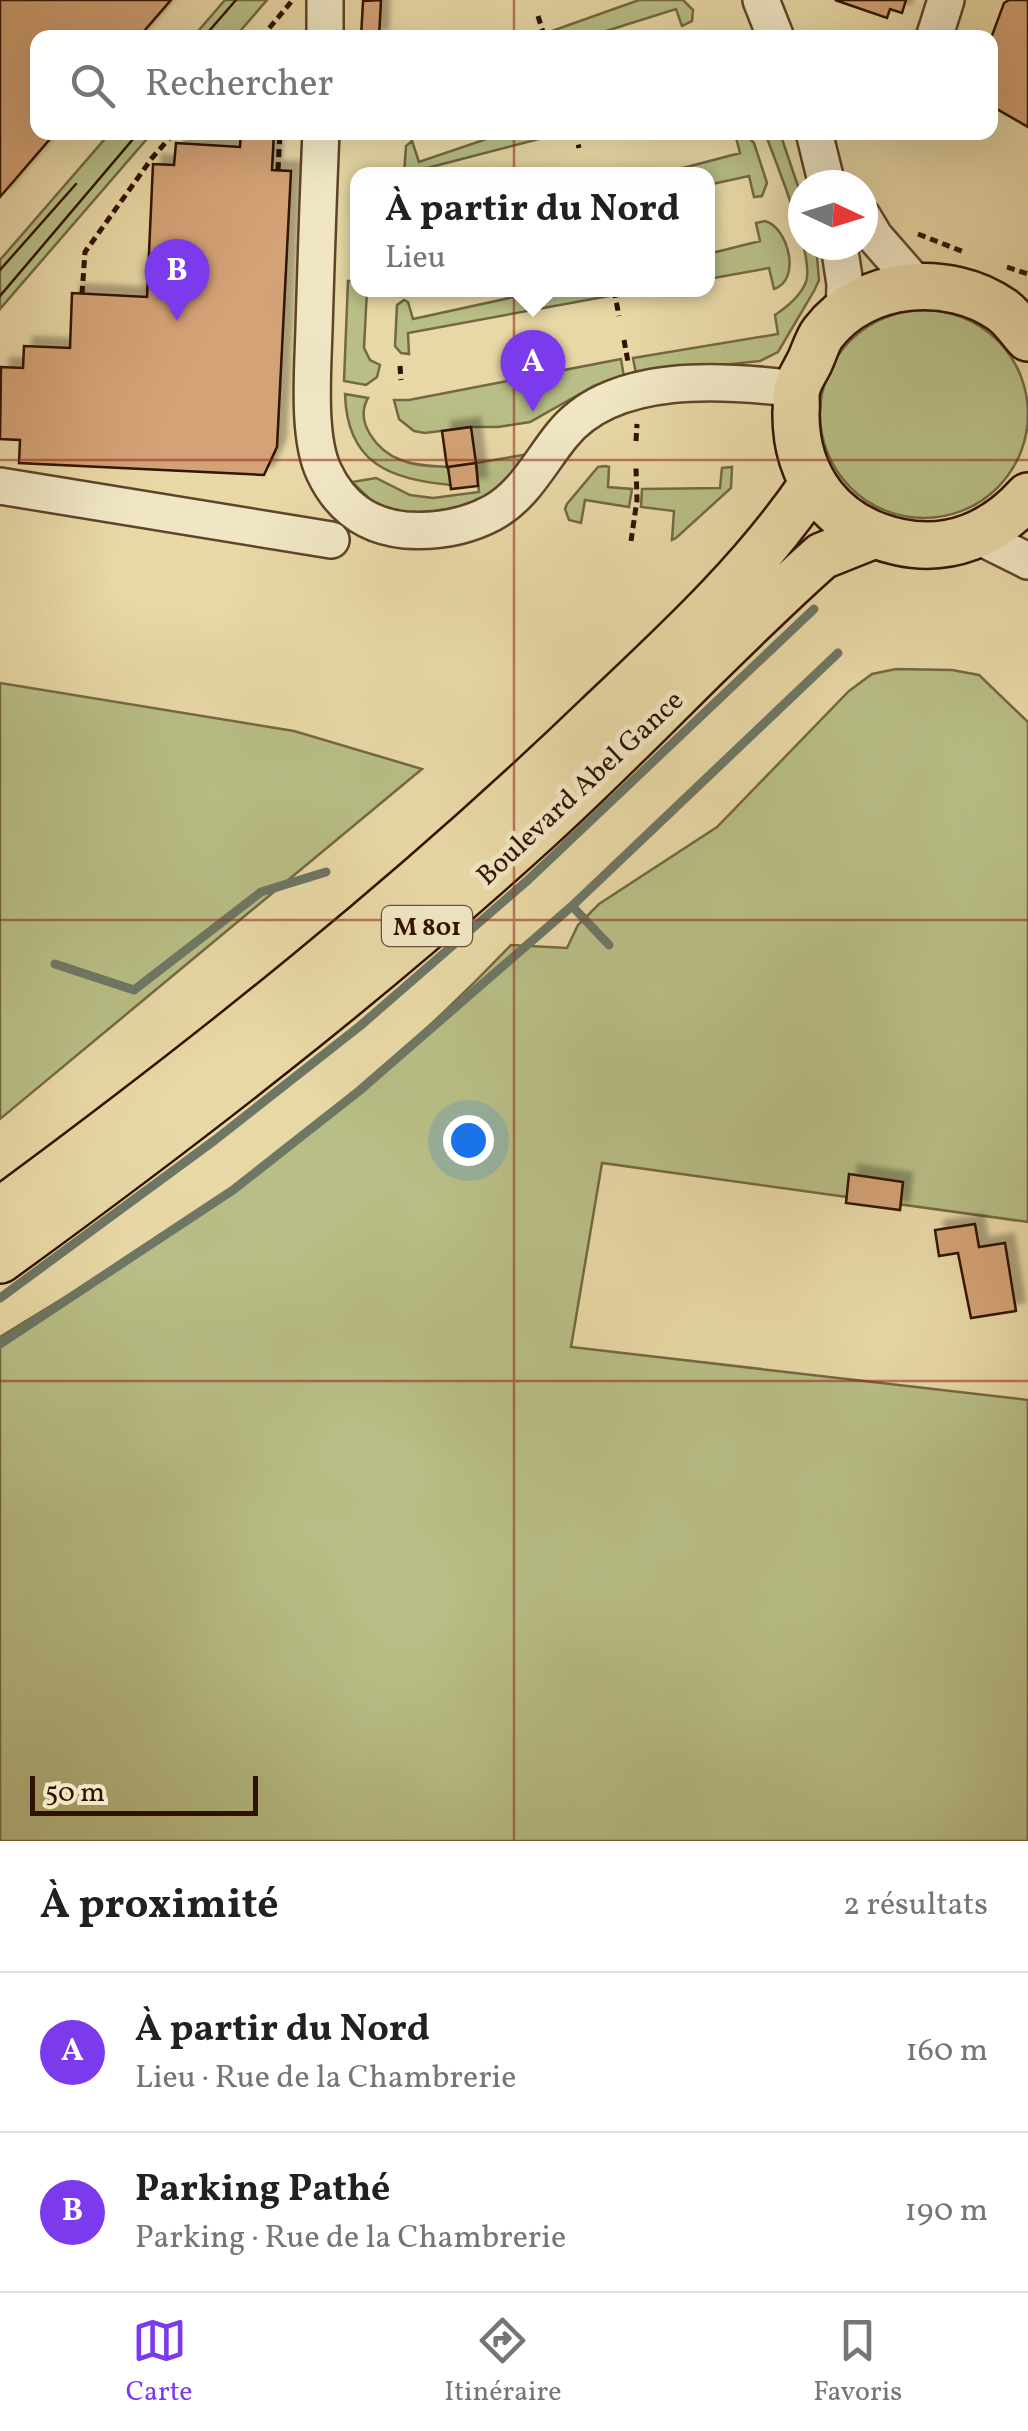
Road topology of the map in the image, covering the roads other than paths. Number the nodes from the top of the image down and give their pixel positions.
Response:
1 (326, 0) edge
2 (762, 0) edge
3 (946, 0) edge
4 (325, 30) edge
5 (773, 30) edge
6 (937, 30) edge
7 (321, 140) edge
8 (817, 140) edge
9 (818, 140) edge
10 (824, 170) edge
11 (835, 170) edge
12 (878, 239) edge
13 (842, 260) edge
14 (917, 285) junction
15 (844, 315) junction
16 (1020, 320) edge
17 (797, 389) junction
18 (812, 483) junction
19 (0, 486) edge
20 (1028, 496) edge
21 (872, 536) junction
22 (978, 536) junction
23 (331, 540) dead end
24 (1028, 561) edge
25 (0, 1211) edge
26 (0, 1260) edge

1 - 4 street
2 - 5 street
3 - 6 street
7 - 17 street
8 - 10 street
9 - 11 street
12 - 14 street
13 - 15 street
14 - 15 main road
14 - 16 main road
15 - 17 main road
17 - 18 main road
18 - 21 main road
18 - 25 main road, Boulevard Abel Gance / M 801
19 - 23 street
20 - 22 main road
21 - 22 main road
21 - 26 main road, Boulevard Abel Gance / M 801
22 - 24 street

